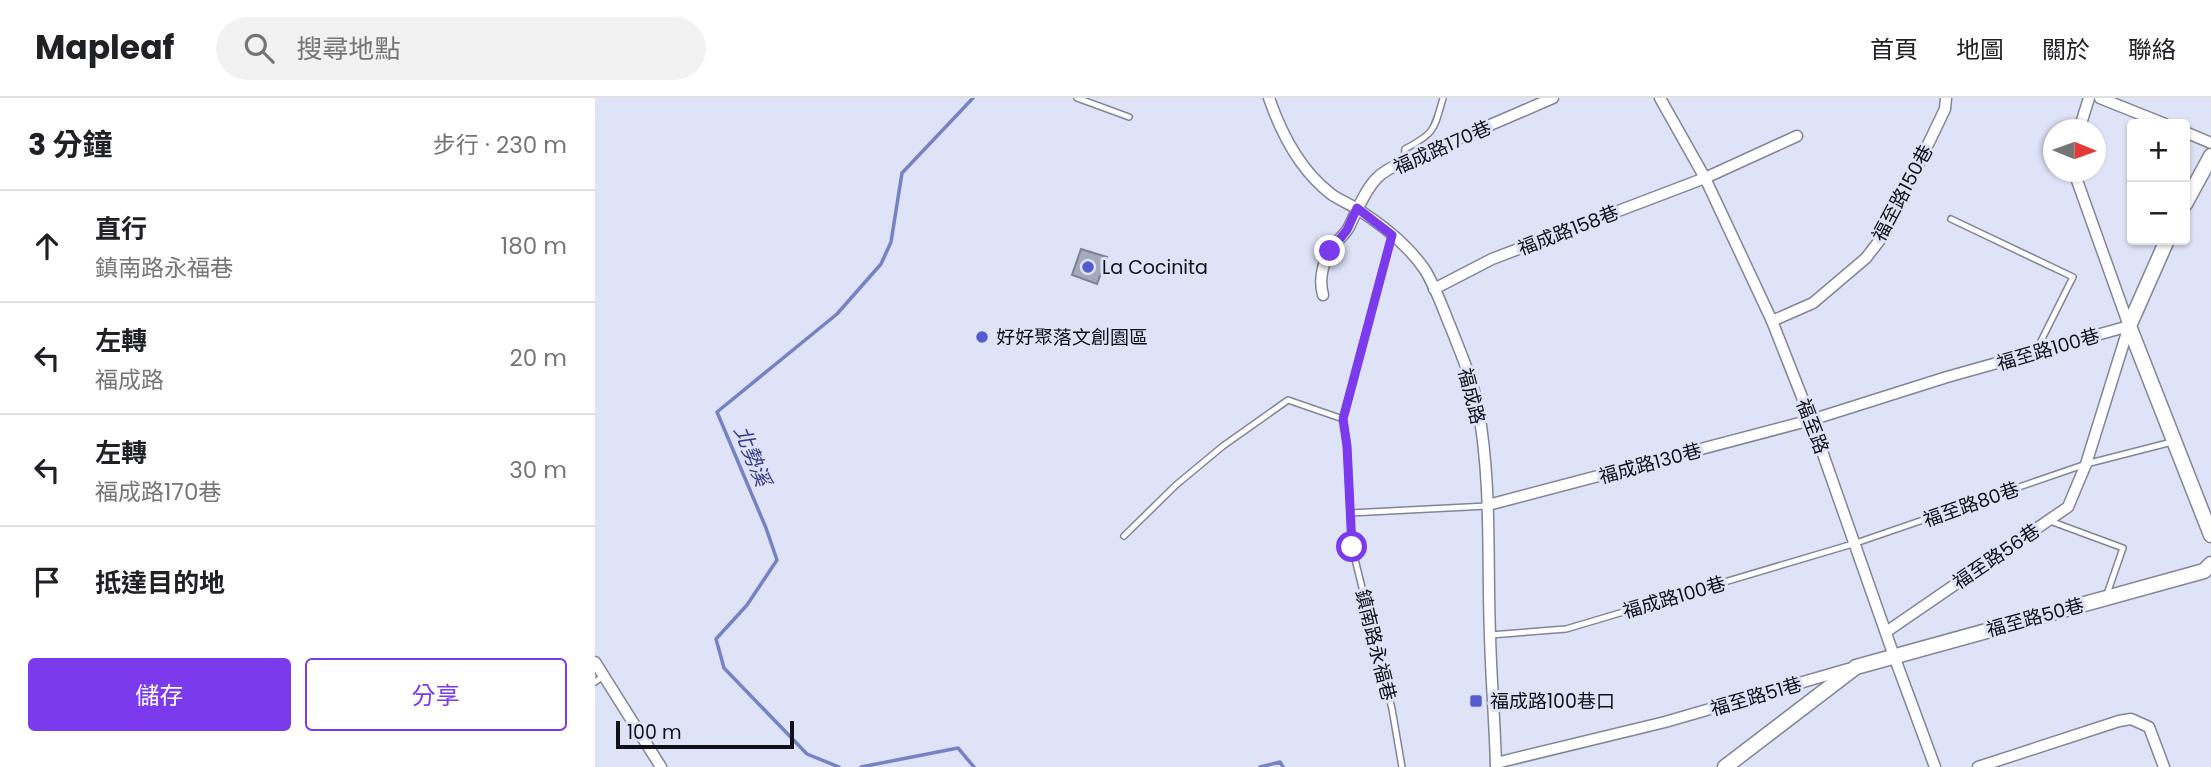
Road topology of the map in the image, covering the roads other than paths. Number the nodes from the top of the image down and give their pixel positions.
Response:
1 (1077, 98) edge
2 (1269, 98) edge
3 (1443, 98) edge
4 (1553, 98) edge
5 (1660, 98) edge
6 (1946, 98) edge
7 (2089, 98) edge
8 (2100, 98) edge
9 (1129, 117) dead end
10 (2082, 119) edge
11 (2152, 119) edge
12 (2190, 134) edge
13 (1797, 136) dead end
14 (2211, 143) edge
15 (2211, 156) edge
16 (1404, 162) junction
17 (1705, 178) junction
18 (2078, 182) edge
19 (2190, 195) edge
20 (1357, 208) junction
21 (1951, 219) dead end
22 (1392, 235) junction
23 (2165, 245) edge
24 (1434, 289) junction
25 (1323, 295) dead end
26 (1772, 321) junction
27 (2129, 326) junction
28 (2035, 352) junction
29 (1343, 419) junction
30 (1811, 420) junction
31 (2175, 441) junction
32 (2086, 464) junction
33 (1488, 505) junction
34 (1350, 513) junction
35 (2048, 520) junction
36 (2211, 535) edge
37 (1124, 536) dead end
38 (1856, 543) junction
39 (2211, 564) edge
40 (2106, 597) junction
41 (1885, 632) junction
42 (1490, 635) junction
43 (1894, 656) junction
44 (595, 662) edge
45 (1856, 667) junction
46 (599, 679) edge
47 (1496, 765) edge
48 (661, 767) edge
49 (1402, 767) edge
50 (1725, 767) edge
51 (1935, 767) edge
52 (1978, 767) edge
53 (2164, 767) edge

1 - 9 lane
2 - 20 street, 福成路
3 - 16 lane
4 - 16 street, 福成路170巷
5 - 17 street, 福至路
6 - 26 street, 福至路150巷
7 - 10 street
8 - 11 street
12 - 14 street
13 - 17 street, 福成路158巷
15 - 19 street
16 - 20 street, 福成路170巷
17 - 24 street, 福成路158巷
17 - 26 street, 福至路
18 - 27 street
20 - 22 street, 福成路
20 - 25 street, 福成路170巷
21 - 28 lane
22 - 24 street, 福成路
22 - 29 lane, 鎮南路永福巷
23 - 27 street
24 - 33 street, 福成路
26 - 30 street, 福至路
27 - 28 street, 福至路100巷
27 - 31 street
27 - 32 street
28 - 30 street, 福至路100巷
29 - 34 lane, 鎮南路永福巷
29 - 37 lane
30 - 33 street, 福成路130巷
30 - 38 street, 福至路
31 - 32 lane, 福至路80巷
31 - 36 street
32 - 35 street, 福至路56巷
32 - 38 lane, 福至路80巷
33 - 34 lane
33 - 42 street, 福成路
34 - 49 lane, 鎮南路永福巷
35 - 40 lane
35 - 41 street, 福至路56巷
38 - 41 street, 福至路
38 - 42 lane, 福成路100巷
39 - 40 street, 福至路50巷
40 - 43 street, 福至路50巷
41 - 43 street, 福至路
42 - 47 street, 福成路
43 - 45 street, 福至路50巷
43 - 51 street, 福至路
44 - 46 street
45 - 47 street, 福至路51巷
45 - 50 street, 福至路51巷
46 - 48 street
52 - 53 street

